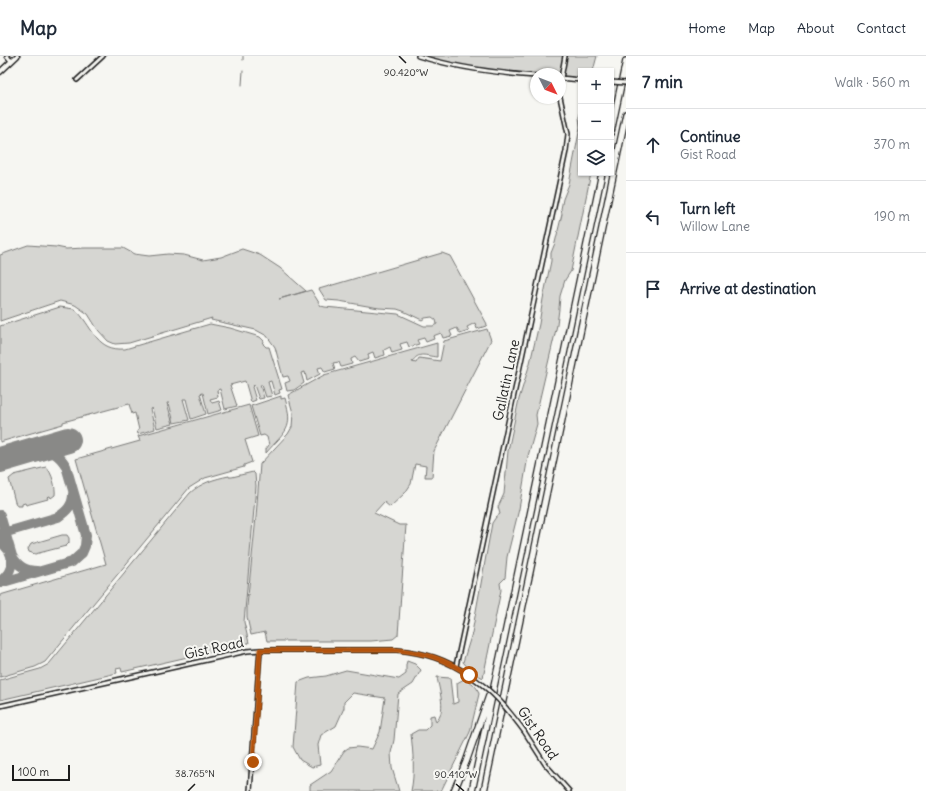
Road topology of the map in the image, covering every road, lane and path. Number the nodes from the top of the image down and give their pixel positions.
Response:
1 (7, 56) edge
2 (18, 56) edge
3 (103, 56) edge
4 (418, 56) edge
5 (565, 56) edge
6 (626, 61) edge
7 (11, 62) junction
8 (562, 68) edge
9 (0, 72) edge
10 (530, 75) edge
11 (566, 79) edge
12 (77, 80) dead end
13 (578, 80) edge
14 (614, 82) edge
15 (626, 83) edge
16 (562, 104) edge
17 (626, 114) edge
18 (614, 118) edge
19 (601, 176) edge
20 (260, 650) junction
21 (456, 666) junction
22 (496, 677) junction
23 (0, 706) edge
24 (484, 789) edge
25 (250, 791) edge
26 (454, 791) edge
27 (472, 791) edge
28 (569, 791) edge

1 - 7 street
2 - 7 main road
3 - 12 street
4 - 10 street
5 - 8 street
6 - 18 highway
7 - 9 main road
11 - 13 street
14 - 15 street, bridge
16 - 21 street, Gallatin Lane
17 - 24 highway
19 - 22 highway
20 - 21 street, Gist Road
20 - 23 street, Gist Road
20 - 25 street
21 - 28 street, Gist Road, bridge
22 - 26 highway
22 - 27 highway

